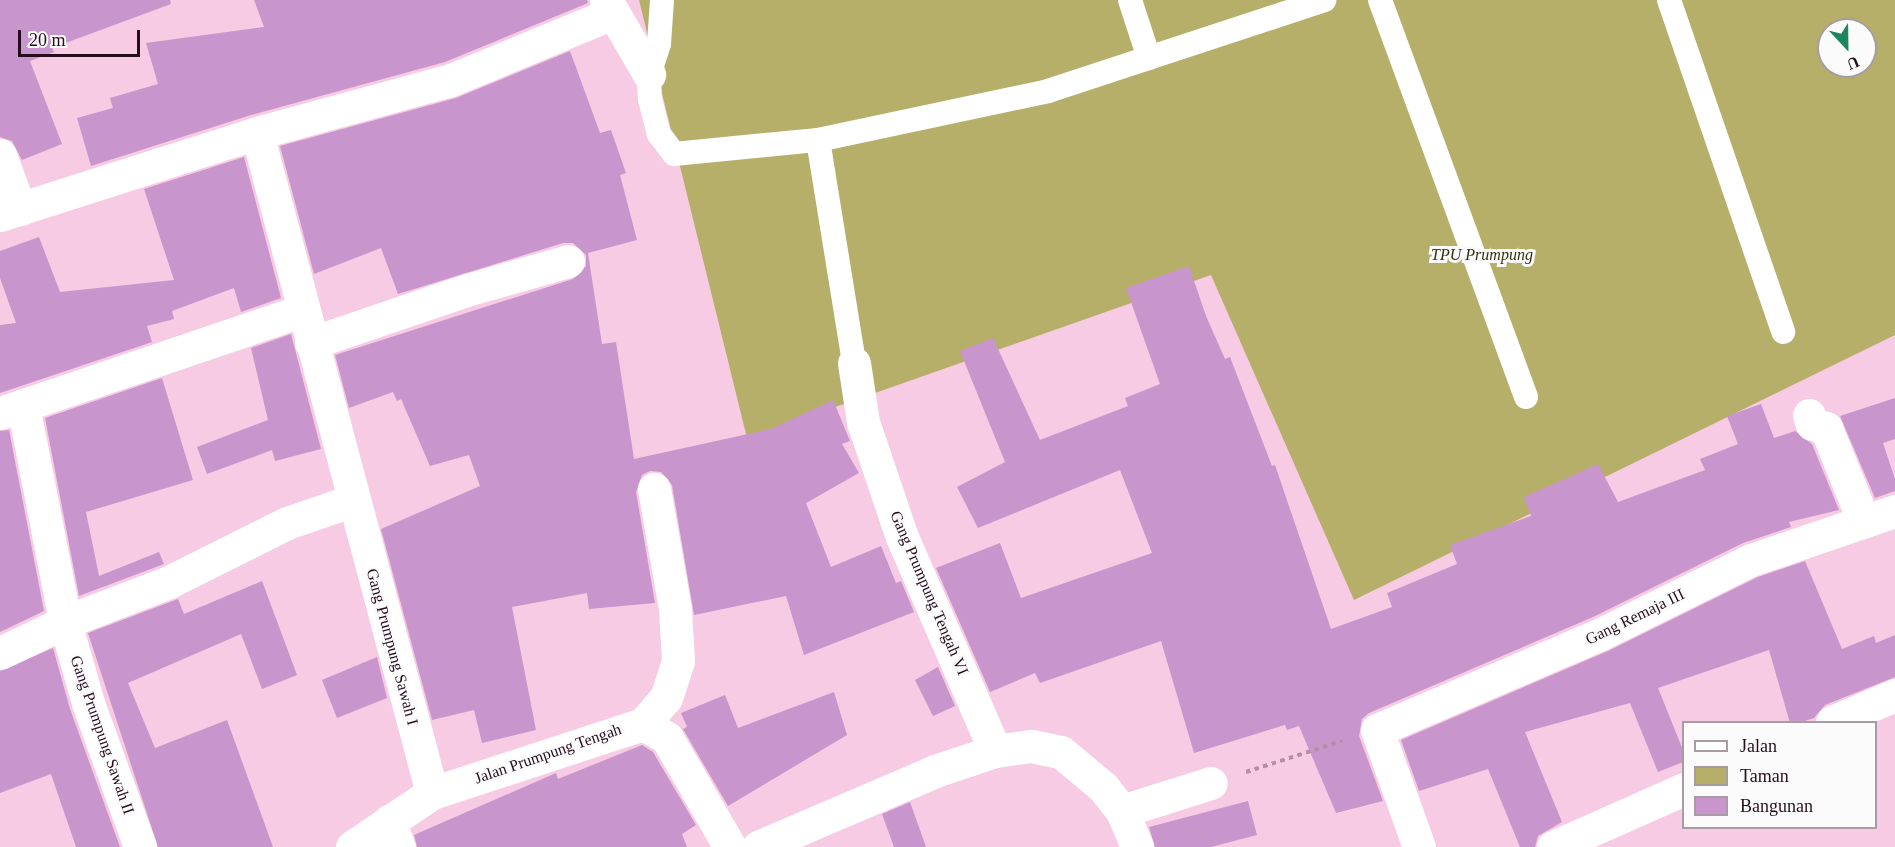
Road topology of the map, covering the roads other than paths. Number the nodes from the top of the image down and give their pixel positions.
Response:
1 (662, 0) edge
2 (1130, 0) edge
3 (1324, 0) edge
4 (1380, 0) edge
5 (1669, 0) edge
6 (609, 7) edge
7 (1149, 57) junction
8 (649, 74) junction
9 (257, 133) junction
10 (819, 140) junction
11 (0, 155) edge
12 (10, 212) edge
13 (568, 261) dead end
14 (302, 311) junction
15 (1783, 332) dead end
16 (311, 343) junction
17 (854, 363) joint
18 (1527, 398) dead end
19 (12, 409) edge
20 (1809, 415) dead end
21 (654, 489) dead end
22 (351, 501) junction
23 (1895, 511) edge
24 (1864, 522) junction
25 (65, 622) junction
26 (0, 653) edge
27 (1895, 694) edge
28 (1836, 721) edge
29 (643, 724) junction
30 (995, 751) junction
31 (1211, 783) road end
32 (1682, 789) edge
33 (432, 793) junction
34 (1122, 812) junction
35 (394, 834) edge
36 (140, 847) edge
37 (352, 847) edge
38 (730, 847) edge
39 (758, 847) edge
40 (1137, 847) edge
41 (1419, 847) edge
42 (1553, 847) edge

1 - 8 lane
2 - 7 lane
3 - 7 lane
4 - 18 lane
5 - 15 lane
6 - 8 street
6 - 9 street
7 - 10 lane
8 - 10 lane
9 - 12 street
9 - 14 street, Gang Prumpung Sawah I
10 - 17 lane
11 - 12 street
13 - 16 street
14 - 16 street, Gang Prumpung Sawah I
14 - 19 street
16 - 22 street, Gang Prumpung Sawah I
17 - 30 street, Gang Prumpung Tengah VI
19 - 25 street, Gang Prumpung Sawah II
20 - 24 street
21 - 29 street
22 - 25 street
22 - 33 street, Gang Prumpung Sawah I
23 - 24 street, Gang Remaja III
24 - 41 street, Gang Remaja III
25 - 26 street
25 - 36 street, Gang Prumpung Sawah II
27 - 28 street
29 - 33 street, Jalan Prumpung Tengah
29 - 38 street, Jalan Prumpung Tengah
30 - 34 street
30 - 39 street
31 - 34 street
32 - 42 street
33 - 35 street, Jalan Prumpung Tengah
34 - 40 street
35 - 37 street, Jalan Prumpung Tengah

